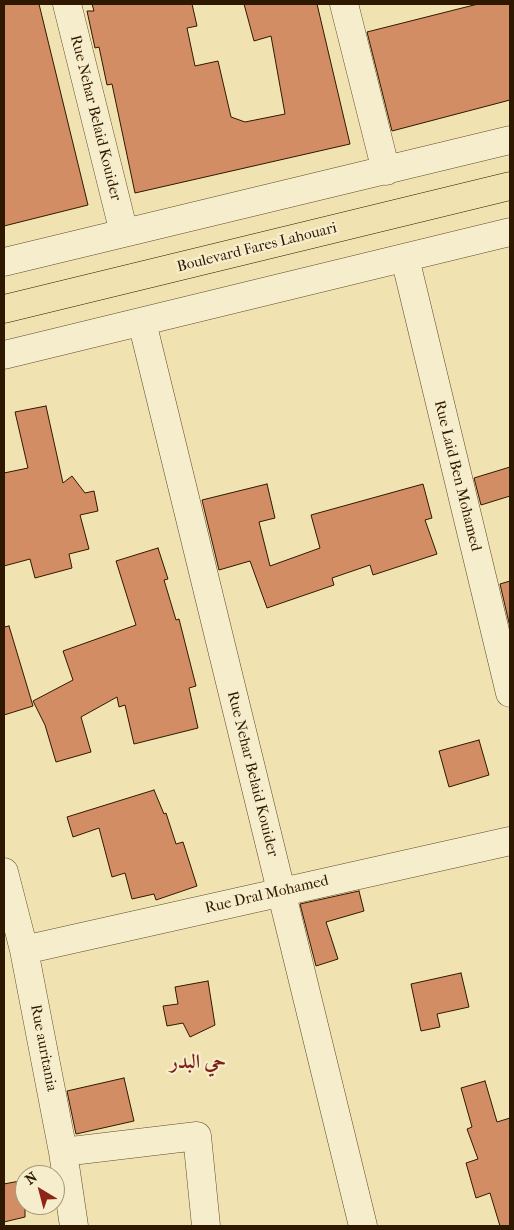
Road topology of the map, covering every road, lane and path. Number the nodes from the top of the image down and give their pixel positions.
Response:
1 (67, 4) edge
2 (344, 4) edge
3 (510, 140) edge
4 (386, 171) junction
5 (510, 186) edge
6 (510, 232) edge
7 (124, 233) junction
8 (404, 258) junction
9 (4, 262) edge
10 (4, 310) edge
11 (142, 322) junction
12 (4, 355) edge
13 (510, 693) edge
14 (510, 841) edge
15 (4, 872) edge
16 (280, 892) junction
17 (7, 898) edge
18 (24, 950) junction
19 (63, 1152) junction
20 (74, 1226) edge
21 (206, 1226) edge
22 (362, 1226) edge

1 - 7 street, Rue Nehar Belaid Kouider
2 - 4 street
3 - 4 street
4 - 7 street
5 - 10 main road, Boulevard Fares Lahouari
6 - 8 street
7 - 9 street
8 - 11 street
8 - 13 street, Rue Laid Ben Mohamed
11 - 12 street
11 - 16 street, Rue Nehar Belaid Kouider
14 - 16 street, Rue Dral Mohamed
15 - 17 street, Rue auritania
16 - 18 street, Rue Dral Mohamed
16 - 22 street, Rue Nehar Belaid Kouider
17 - 18 street, Rue auritania
18 - 19 street, Rue auritania
19 - 20 street, Rue auritania
19 - 21 street

